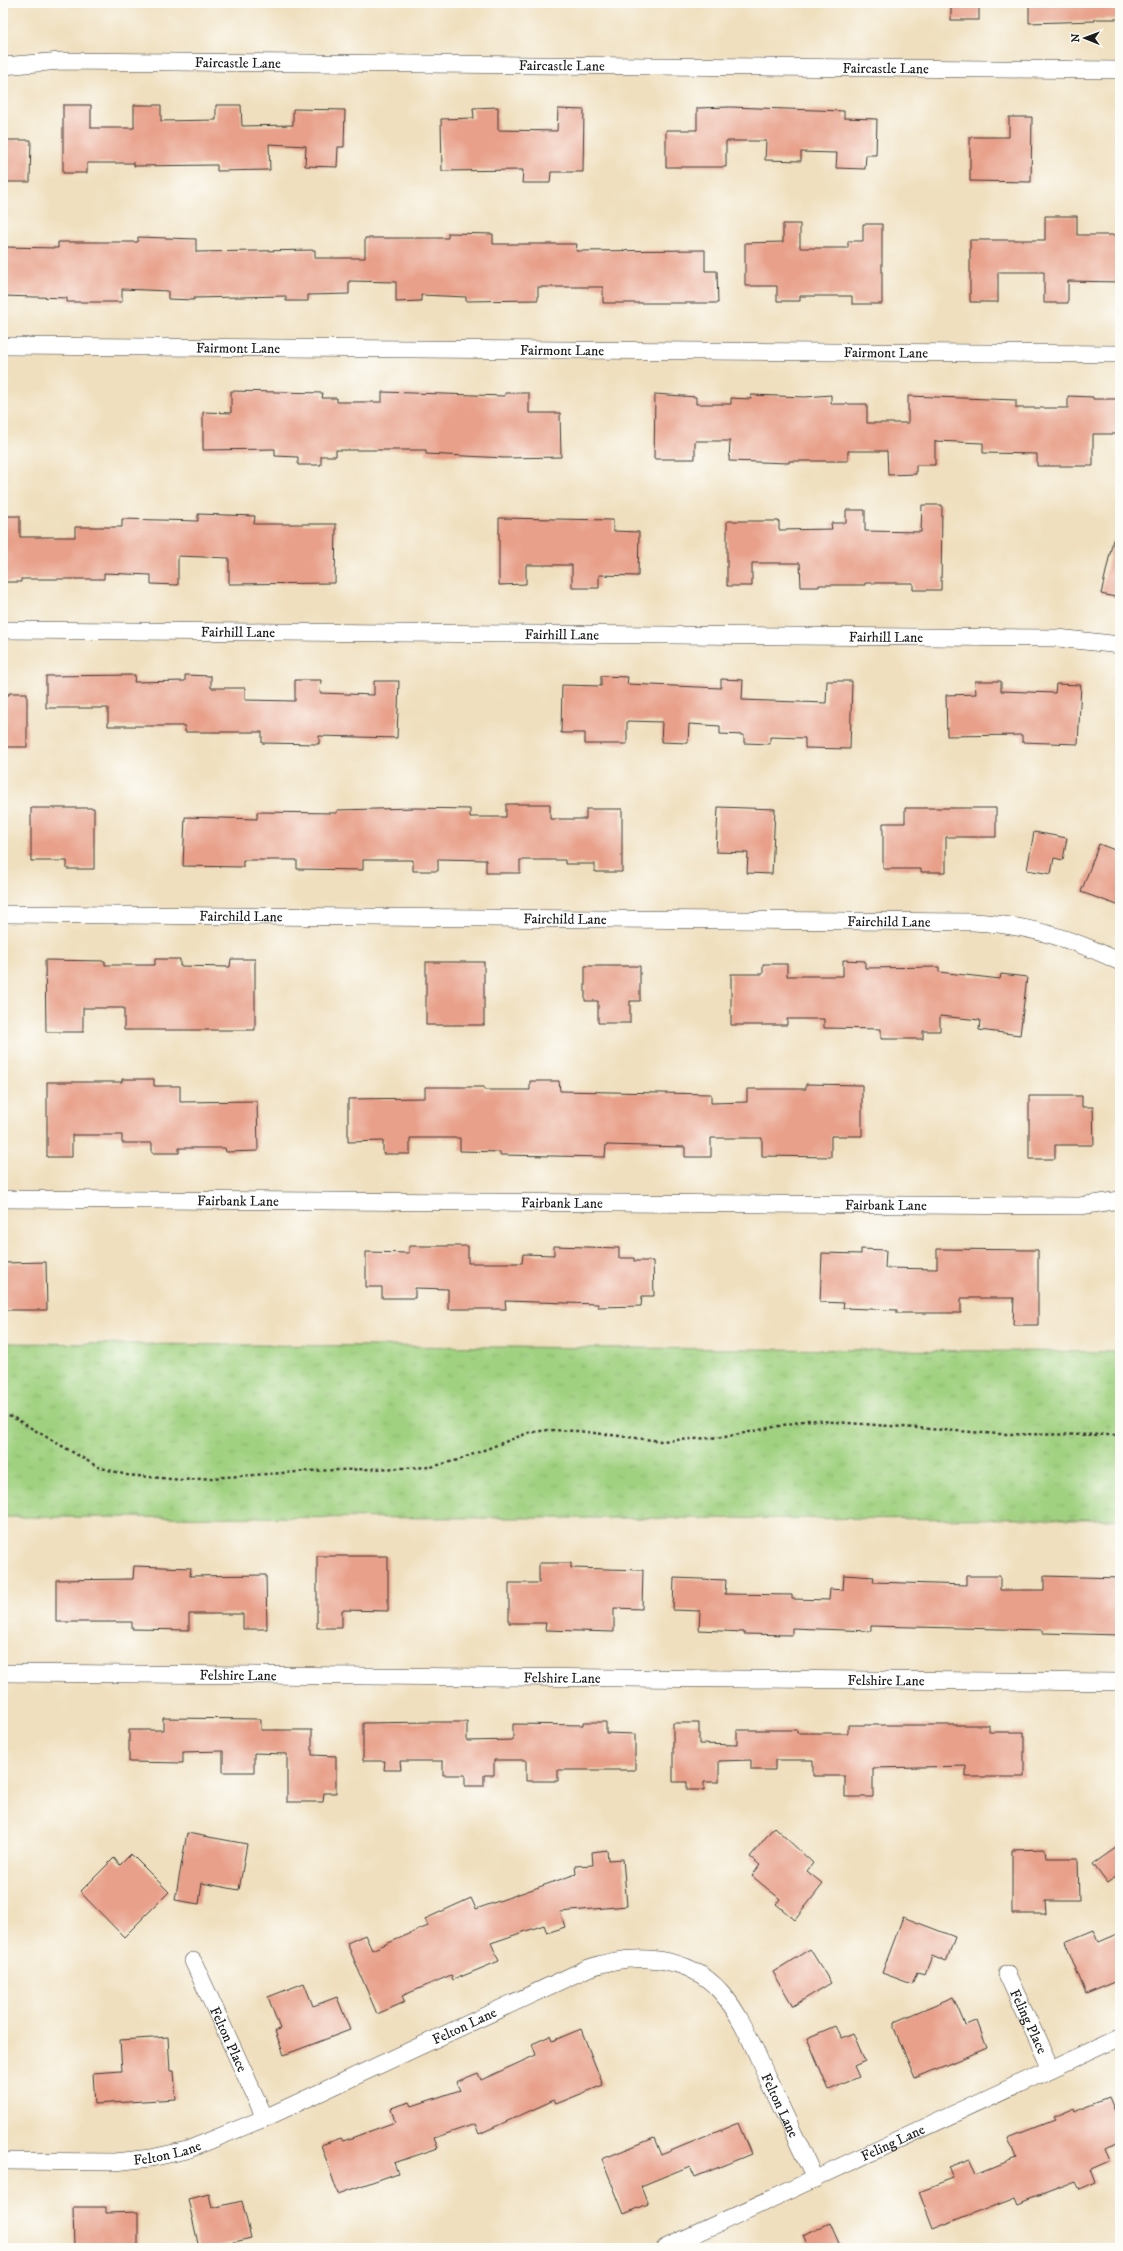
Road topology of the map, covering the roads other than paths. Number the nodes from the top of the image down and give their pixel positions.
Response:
1 (3, 66) edge
2 (1120, 70) edge
3 (3, 346) edge
4 (1120, 354) edge
5 (3, 630) edge
6 (1120, 645) edge
7 (3, 914) edge
8 (1120, 962) edge
9 (3, 1199) edge
10 (1120, 1200) edge
11 (3, 1673) edge
12 (1120, 1682) edge
13 (193, 1961) dead end
14 (1007, 1974) dead end
15 (1120, 2037) edge
16 (1051, 2069) junction
17 (265, 2118) junction
18 (3, 2161) edge
19 (815, 2179) junction
20 (665, 2248) edge

1 - 2 street, Faircastle Lane
3 - 4 street, Fairmont Lane
5 - 6 street, Fairhill Lane
7 - 8 street, Fairchild Lane
9 - 10 street, Fairbank Lane
11 - 12 street, Felshire Lane
13 - 17 street, Felton Place
14 - 16 street, Feling Place
15 - 16 street, Feling Lane
16 - 19 street, Feling Lane
17 - 18 street, Felton Lane
17 - 19 street, Felton Lane
19 - 20 street, Feling Lane

